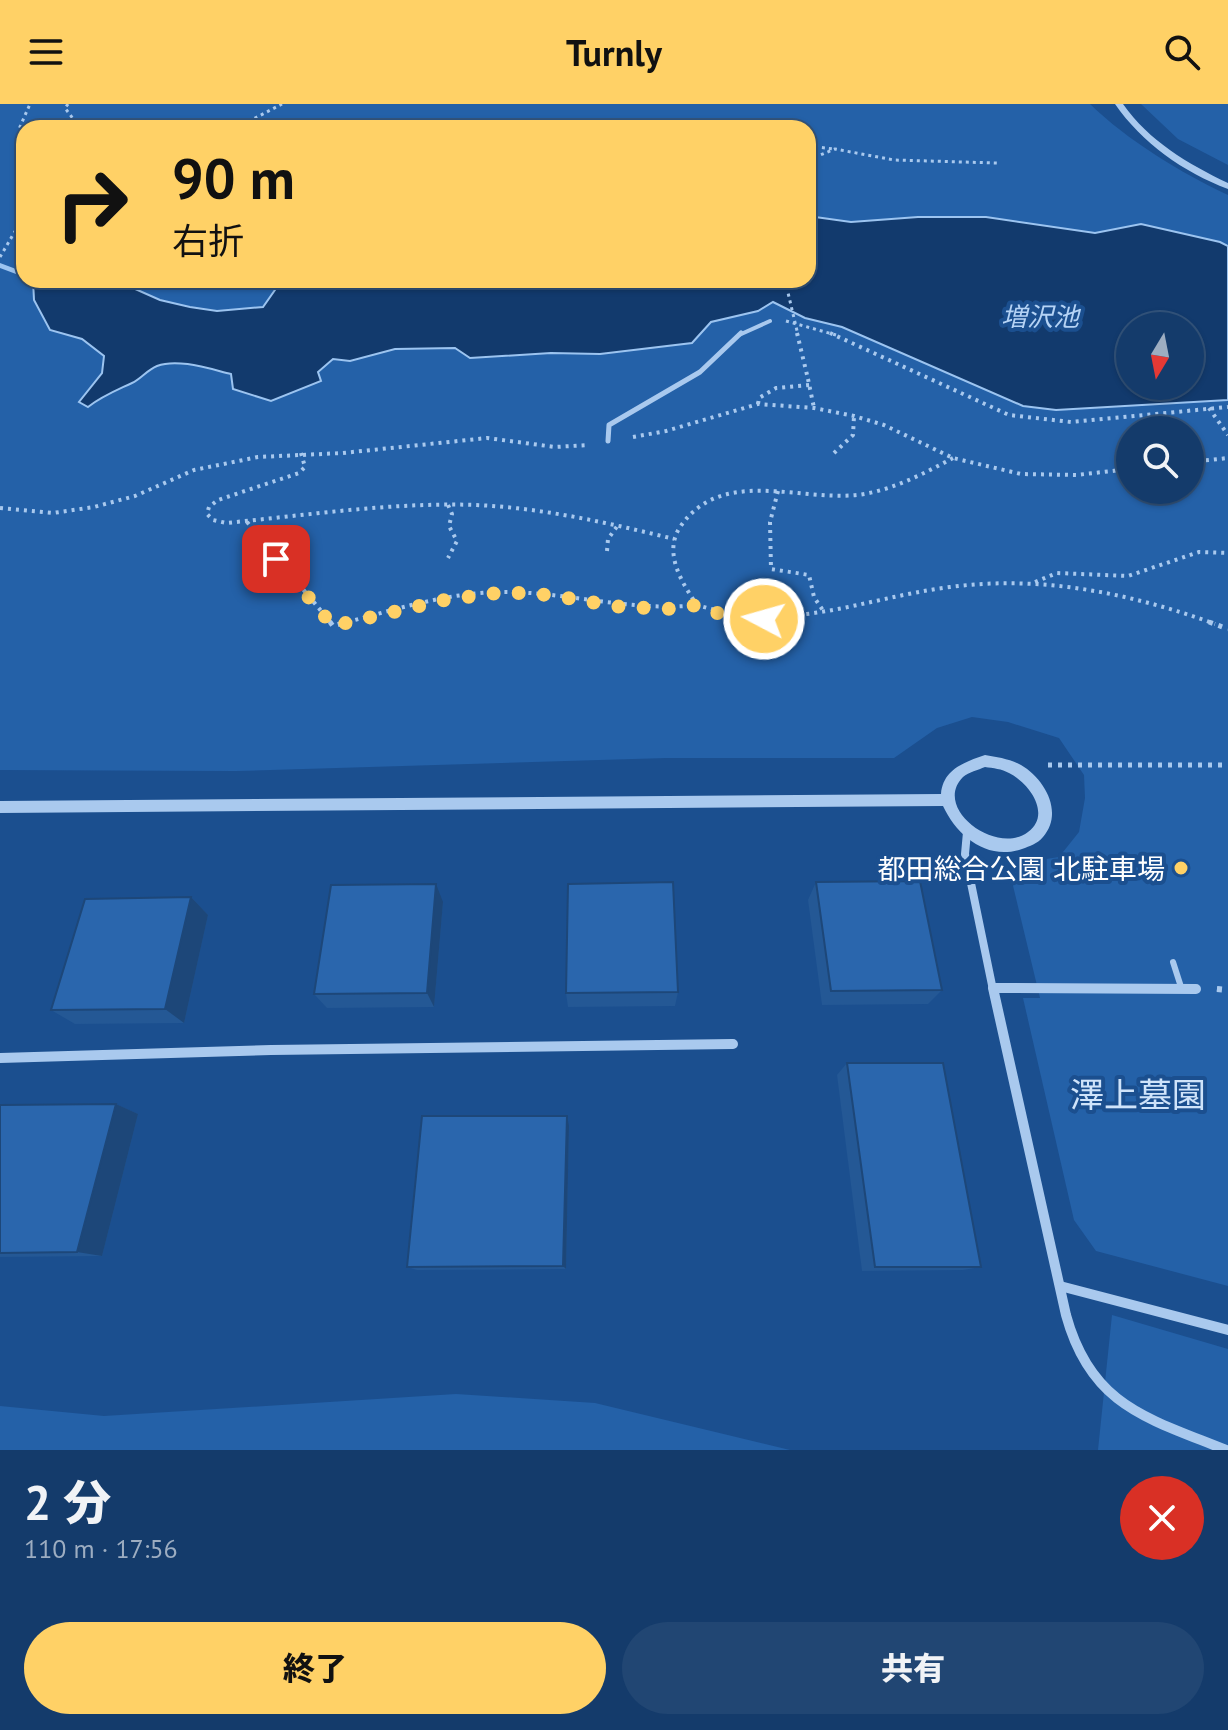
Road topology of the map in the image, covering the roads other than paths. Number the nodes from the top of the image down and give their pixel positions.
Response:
1 (1119, 104) edge
2 (1228, 186) edge
3 (770, 321) road end
4 (608, 441) road end
5 (946, 800) junction
6 (0, 807) edge
7 (967, 832) junction
8 (1173, 962) dead end
9 (994, 988) junction
10 (1196, 989) dead end
11 (1182, 990) junction
12 (733, 1044) dead end
13 (0, 1058) edge
14 (1060, 1286) junction
15 (1228, 1330) edge
16 (1226, 1450) edge

1 - 2 street
3 - 4 lane
5 - 6 street
5 - 7 street
5 - 7 street
7 - 9 street
8 - 11 lane
9 - 11 street
9 - 14 street
10 - 11 street
12 - 13 street
14 - 15 street
14 - 16 street

